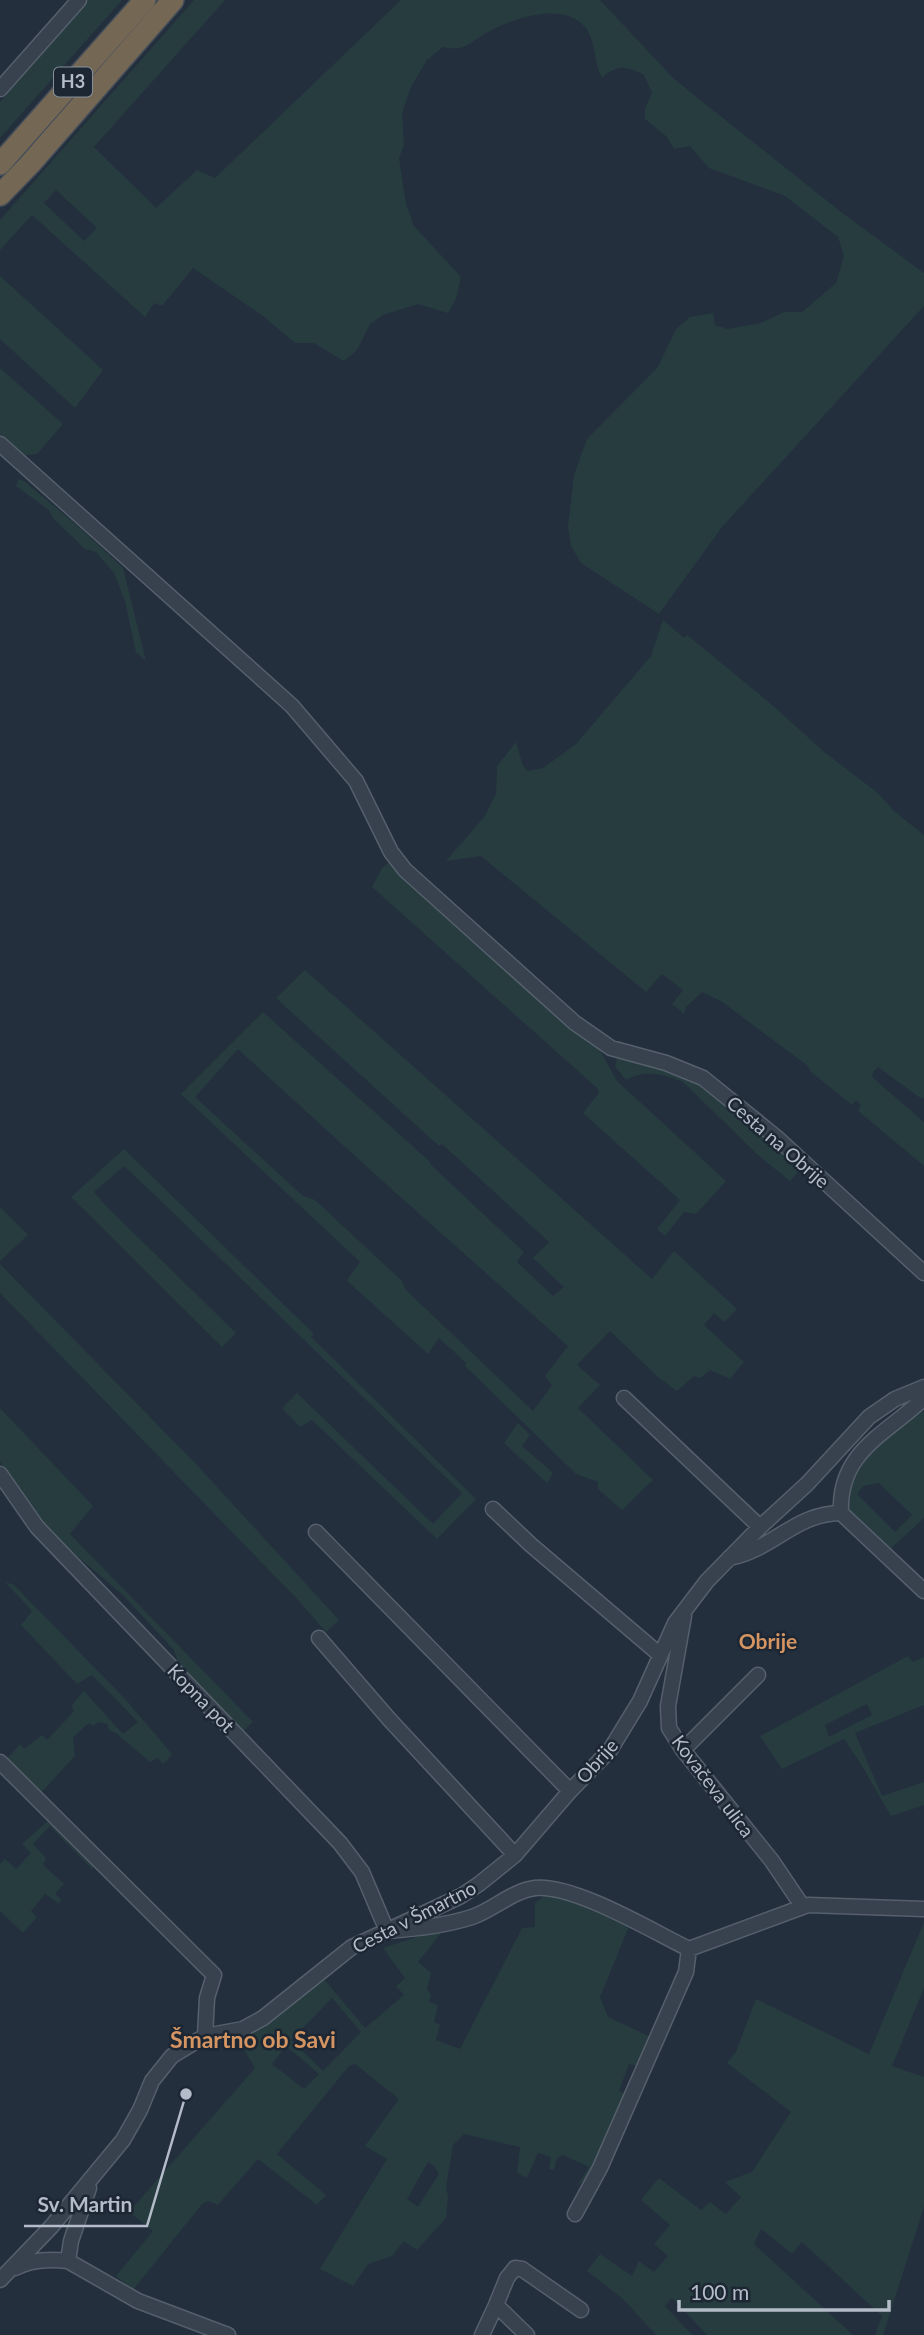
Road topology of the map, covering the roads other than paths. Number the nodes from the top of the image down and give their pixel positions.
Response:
1 (79, 0) edge
2 (145, 0) edge
3 (173, 0) edge
4 (0, 89) edge
5 (0, 164) edge
6 (0, 195) edge
7 (0, 444) edge
8 (924, 1273) edge
9 (924, 1387) edge
10 (624, 1398) dead end
11 (924, 1398) edge
12 (0, 1474) edge
13 (493, 1509) dead end
14 (841, 1513) junction
15 (760, 1527) junction
16 (316, 1532) dead end
17 (729, 1558) junction
18 (924, 1591) edge
19 (685, 1611) junction
20 (318, 1639) dead end
21 (659, 1654) junction
22 (758, 1675) dead end
23 (683, 1750) junction
24 (0, 1762) edge
25 (570, 1791) junction
26 (515, 1855) junction
27 (803, 1907) junction
28 (924, 1909) edge
29 (387, 1931) junction
30 (689, 1949) junction
31 (205, 2036) junction
32 (94, 2175) junction
33 (575, 2214) dead end
34 (68, 2261) junction
35 (4, 2276) edge
36 (496, 2305) junction
37 (581, 2310) dead end
38 (228, 2335) edge
39 (482, 2335) edge
40 (527, 2335) edge

1 - 4 street
2 - 5 highway, H3
3 - 6 highway, H3
7 - 8 street, Cesta na Obrije
9 - 15 street, Obrije
10 - 15 street
11 - 14 street
12 - 29 street, Kopna pot
13 - 21 street
14 - 17 street
14 - 18 street
15 - 17 street, Obrije
16 - 25 street
17 - 19 street, Obrije
19 - 21 street, Obrije
19 - 23 street, Kovačeva ulica
20 - 26 street
21 - 25 street, Obrije
22 - 23 street
23 - 27 street, Kovačeva ulica
24 - 31 street
25 - 26 street, Obrije
26 - 29 street, Cesta v Šmartno
27 - 28 street
27 - 30 street
29 - 30 street
29 - 31 street, Cesta v Šmartno
30 - 33 street
31 - 32 street, Cesta v Šmartno
32 - 34 street
32 - 35 street, Cesta v Šmartno
34 - 35 street
34 - 38 street
36 - 37 street
36 - 39 street
36 - 40 street

